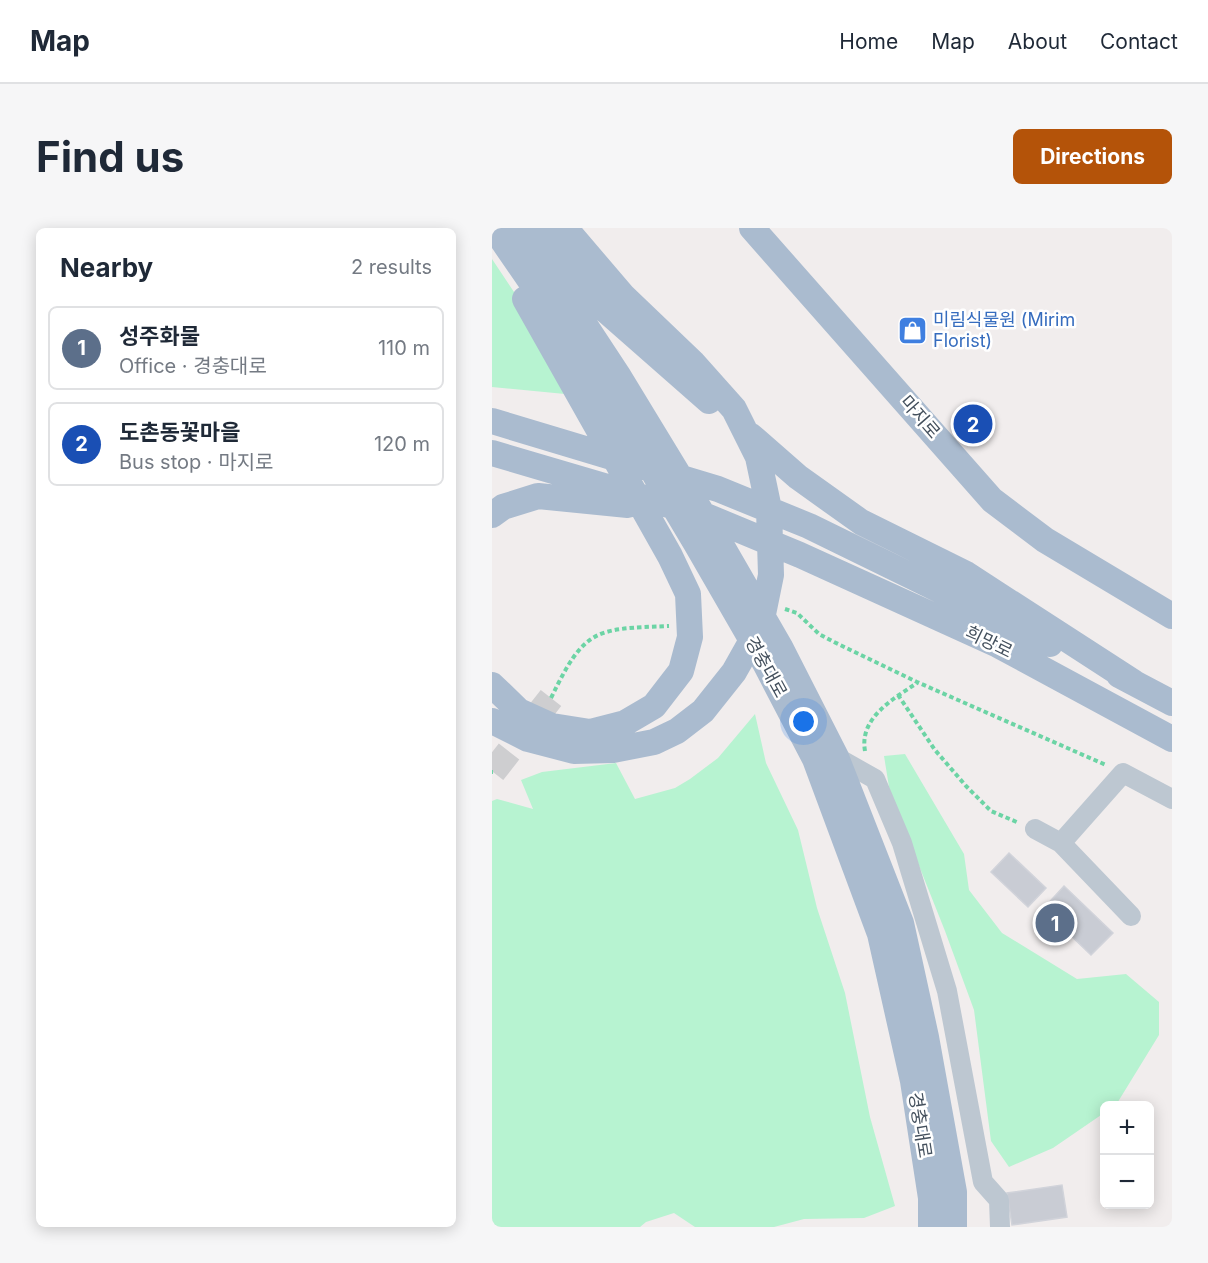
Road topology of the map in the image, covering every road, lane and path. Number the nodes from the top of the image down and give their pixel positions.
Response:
1 (494, 228) edge
2 (521, 228) edge
3 (543, 228) edge
4 (565, 228) edge
5 (752, 228) edge
6 (492, 241) edge
7 (494, 422) edge
8 (492, 453) edge
9 (492, 515) edge
10 (706, 516) junction
11 (785, 609) dead end
12 (1172, 616) edge
13 (673, 626) dead end
14 (917, 682) junction
15 (1133, 682) junction
16 (492, 685) edge
17 (898, 695) junction
18 (551, 698) tunnel mouth
19 (1172, 703) edge
20 (492, 721) edge
21 (1172, 739) edge
22 (836, 757) junction
23 (1123, 773) junction
24 (875, 780) junction
25 (1172, 799) edge
26 (1035, 829) joint
27 (1061, 843) junction
28 (1131, 916) dead end
29 (931, 1227) edge
30 (954, 1227) edge
31 (1000, 1227) edge

1 - 29 main road, 경충대로
2 - 22 main road, 경충대로
3 - 15 main road
4 - 20 main road
5 - 12 main road, 마지로
6 - 16 main road
7 - 15 main road, 희망로
8 - 10 main road
9 - 10 main road
10 - 21 main road, 희망로
11 - 14 path
13 - 18 path
14 - 17 path
14 - 23 path
15 - 19 main road, 희망로
17 - 24 path
17 - 26 path
22 - 24 lane
22 - 30 main road, 경충대로
23 - 25 lane
23 - 27 lane
24 - 31 lane
26 - 27 lane
27 - 28 lane

